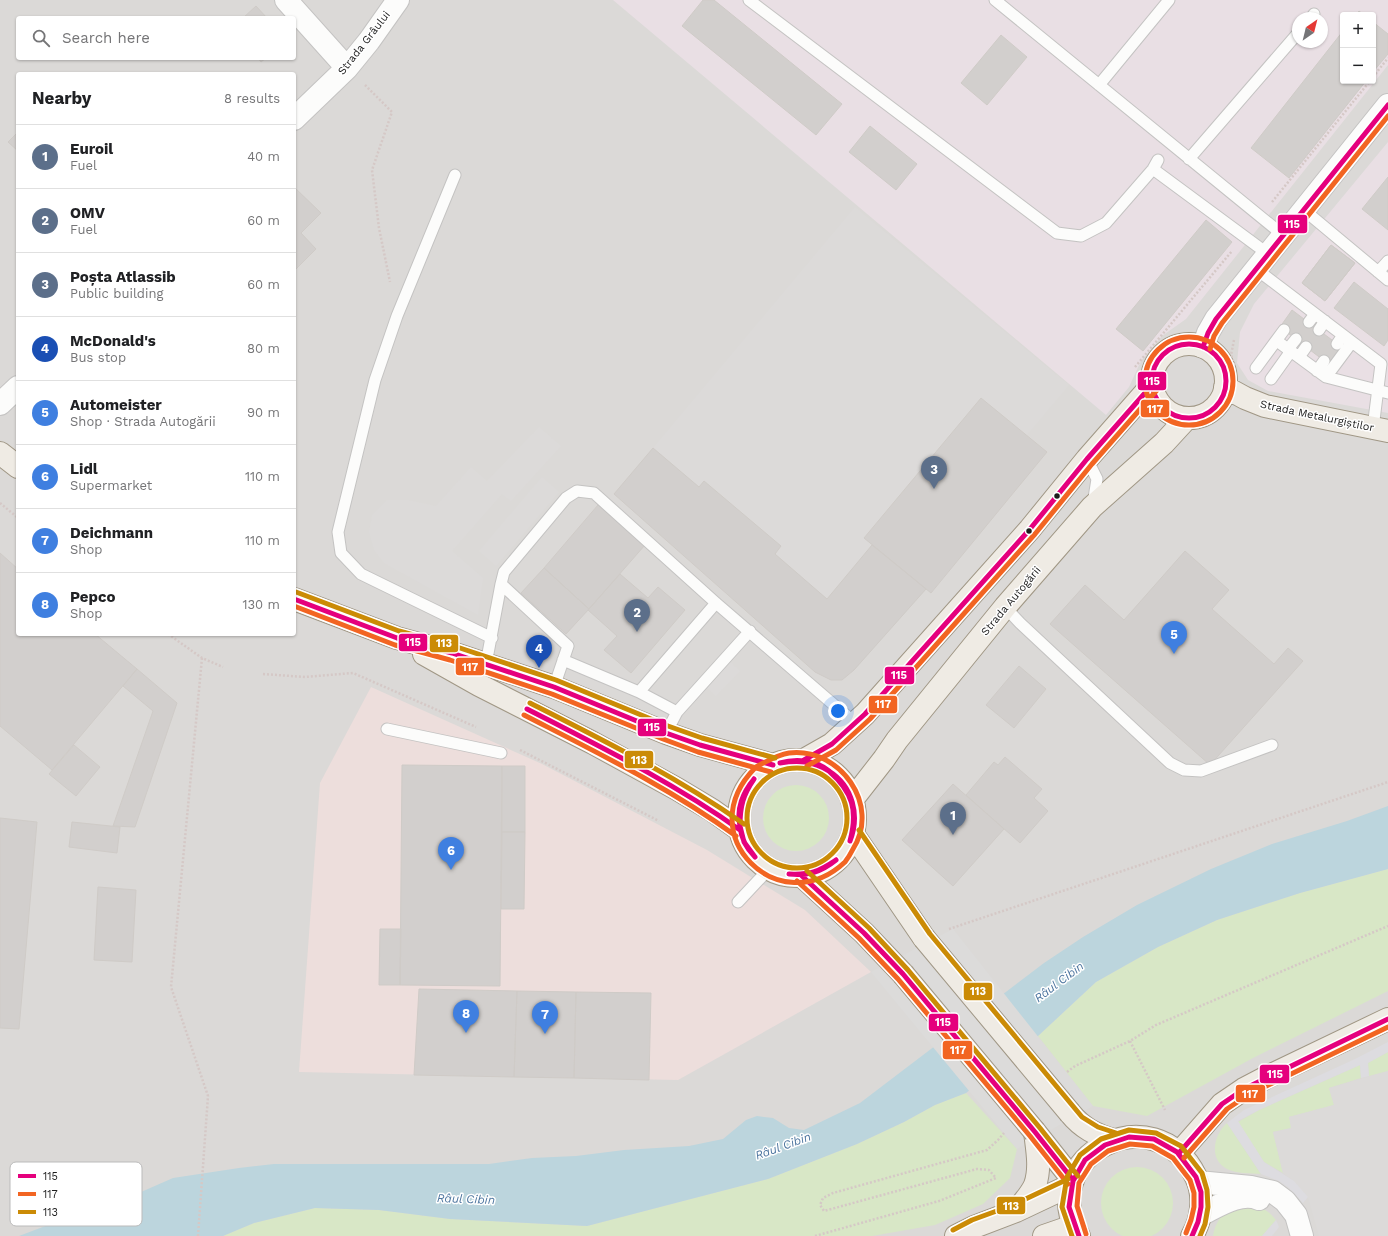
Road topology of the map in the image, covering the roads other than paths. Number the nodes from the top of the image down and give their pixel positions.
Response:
1 (286, 0) edge
2 (398, 0) edge
3 (749, 0) edge
4 (995, 0) edge
5 (1169, 0) edge
6 (1292, 40) edge
7 (348, 68) junction
8 (1099, 85) junction
9 (1388, 105) edge
10 (296, 117) edge
11 (1189, 159) junction
12 (455, 175) dead end
13 (1304, 210) junction
14 (1283, 235) junction
15 (1388, 261) edge
16 (1262, 262) junction
17 (1378, 272) junction
18 (1388, 280) edge
19 (1284, 330) dead end
20 (1296, 339) dead end
21 (1352, 342) junction
22 (1203, 347) junction
23 (1306, 347) dead end
24 (1289, 350) junction
25 (1324, 361) dead end
26 (1384, 366) edge
27 (1317, 371) junction
28 (1326, 377) junction
29 (1152, 385) junction
30 (1225, 387) junction
31 (16, 389) edge
32 (1383, 392) edge
33 (0, 404) edge
34 (1187, 418) junction
35 (1381, 429) edge
36 (0, 453) edge
37 (1087, 459) junction
38 (16, 465) edge
39 (1092, 507) junction
40 (501, 584) junction
41 (296, 600) edge
42 (716, 603) junction
43 (1005, 607) junction
44 (750, 632) junction
45 (397, 638) junction
46 (492, 638) junction
47 (564, 660) junction
48 (486, 664) junction
49 (554, 687) junction
50 (639, 692) junction
51 (677, 712) junction
52 (855, 722) junction
53 (387, 730) dead end
54 (666, 734) junction
55 (1272, 745) dead end
56 (501, 753) dead end
57 (804, 760) junction
58 (773, 765) junction
59 (852, 800) junction
60 (740, 830) junction
61 (853, 834) junction
62 (769, 869) junction
63 (802, 876) junction
64 (738, 902) dead end
65 (1388, 1019) edge
66 (1035, 1132) junction
67 (1114, 1140) junction
68 (1179, 1153) junction
69 (1072, 1182) junction
70 (1198, 1182) junction
71 (1016, 1212) junction
72 (1200, 1215) junction
73 (1076, 1231) edge
74 (956, 1236) edge
75 (1044, 1236) edge
76 (1192, 1236) edge
77 (1296, 1236) edge
78 (1302, 1236) edge

1 - 7 street
2 - 7 street, Strada Grâului
3 - 16 lane
4 - 8 lane
5 - 8 lane
6 - 11 lane
7 - 10 street, Strada Grâului
8 - 11 lane
9 - 13 street
11 - 14 lane
12 - 46 lane
13 - 14 street
13 - 17 lane
14 - 16 street
15 - 17 lane
16 - 21 lane
16 - 22 street
17 - 18 lane
19 - 24 lane
20 - 24 lane
21 - 26 lane
21 - 28 lane
22 - 29 main road
22 - 30 main road
23 - 24 lane
24 - 24 lane
24 - 27 lane
25 - 27 lane
26 - 32 lane
27 - 28 lane
28 - 32 lane
29 - 34 main road
29 - 37 main road
30 - 34 main road
30 - 35 main road, Strada Metalurgiștilor
31 - 33 street
32 - 35 lane
34 - 39 main road, Strada Autogării
36 - 38 main road
37 - 39 lane
37 - 52 main road
39 - 43 main road, Strada Autogării
40 - 42 lane
40 - 46 lane
40 - 47 lane
41 - 45 main road
42 - 44 lane
42 - 50 lane
43 - 55 lane
43 - 59 main road, Strada Autogării
44 - 51 lane
44 - 52 lane
45 - 48 main road
45 - 60 main road
46 - 48 lane
47 - 49 lane
47 - 50 lane
48 - 49 main road
49 - 54 main road
50 - 51 lane
51 - 54 lane
52 - 57 main road
53 - 56 lane
54 - 58 main road
57 - 58 main road
57 - 59 main road
58 - 60 main road
59 - 61 main road
60 - 62 main road
61 - 63 main road
61 - 67 main road, bridge
62 - 63 main road
62 - 64 lane
63 - 66 main road, bridge
65 - 68 main road
66 - 69 main road
66 - 71 main road
67 - 68 main road
67 - 69 main road
68 - 70 main road
69 - 71 main road
69 - 73 main road
70 - 72 main road
70 - 78 street
71 - 74 main road
72 - 76 main road
72 - 77 street
73 - 75 main road

